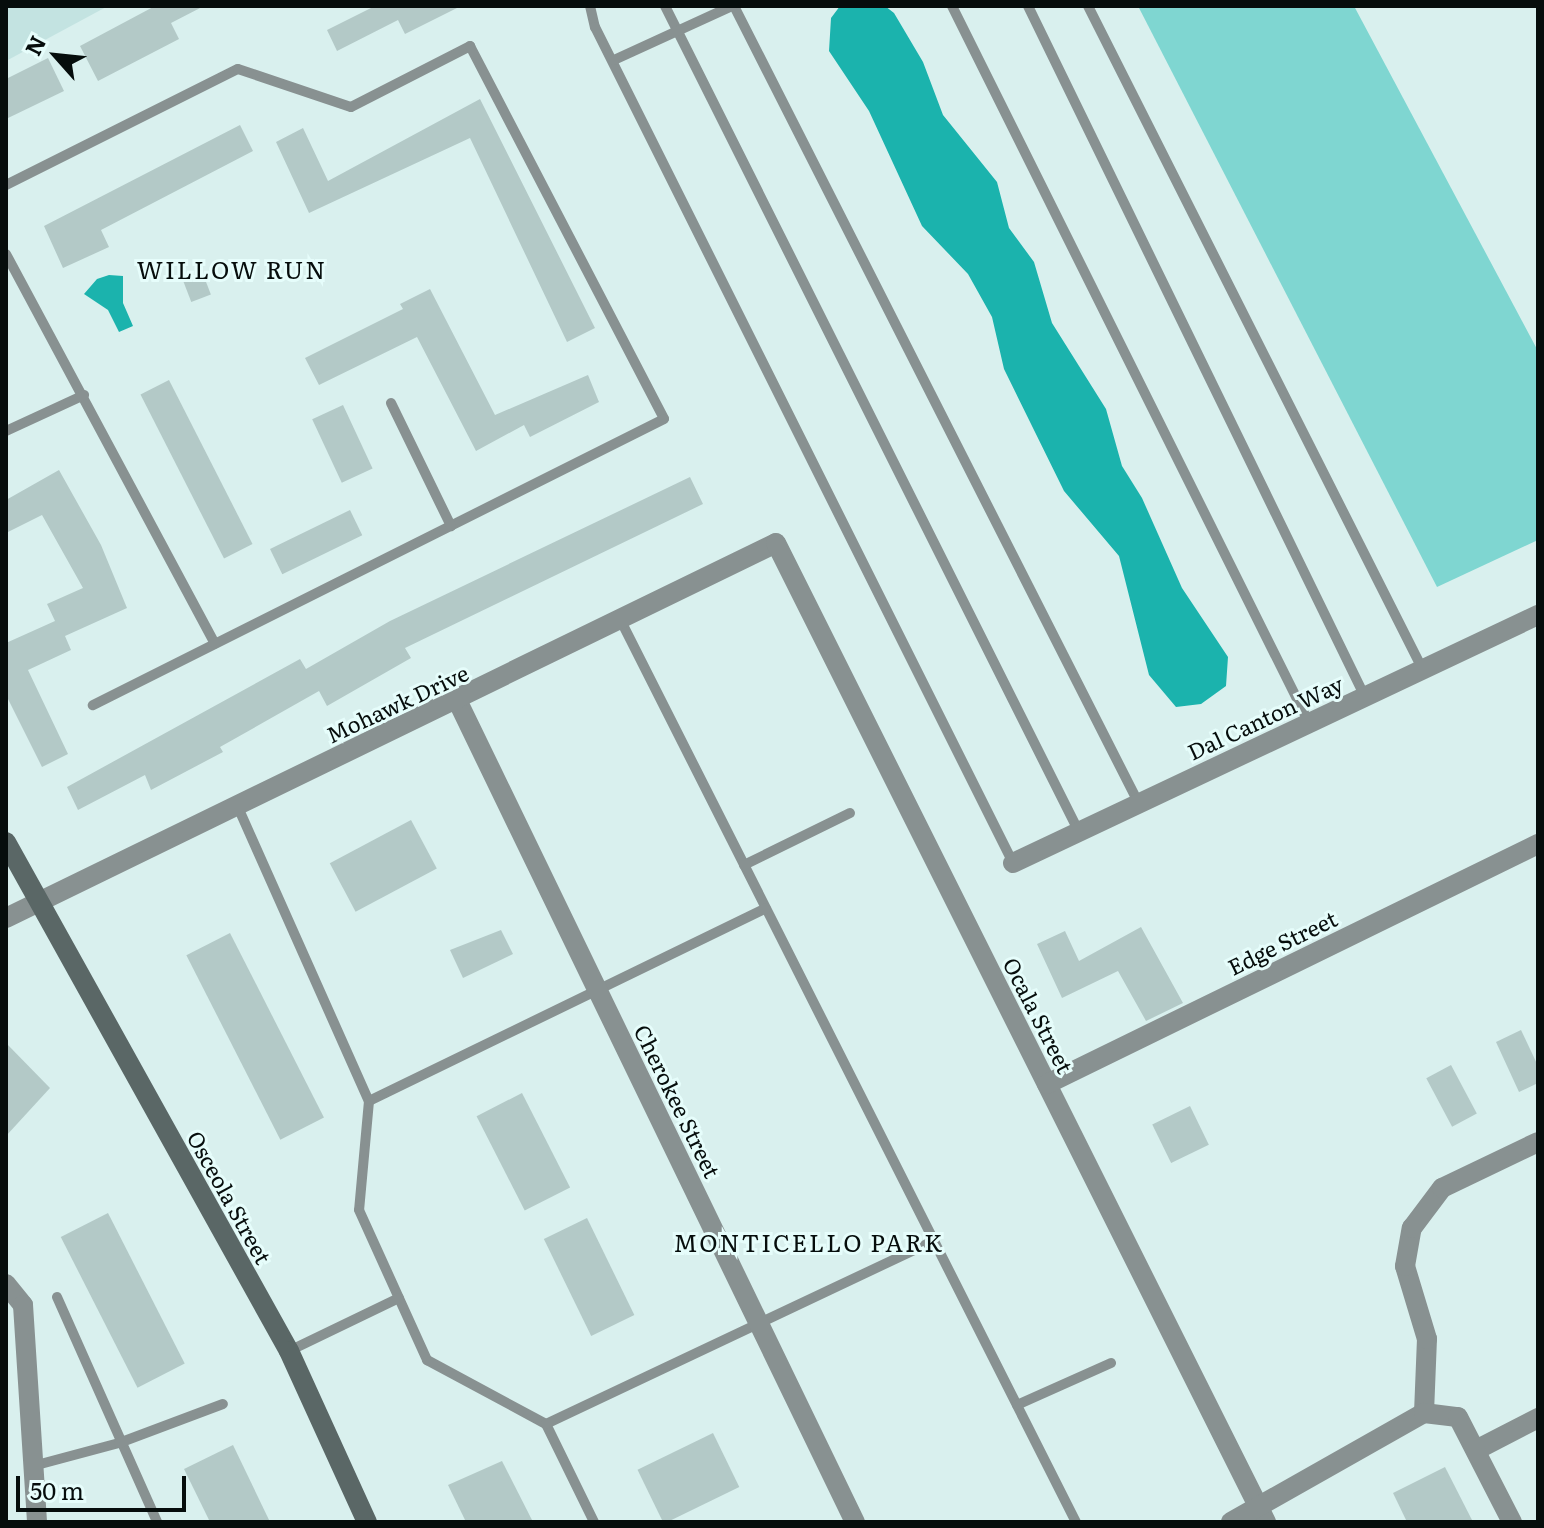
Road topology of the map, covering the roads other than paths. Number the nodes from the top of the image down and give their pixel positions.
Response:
1 (590, 6) edge
2 (665, 6) edge
3 (733, 6) edge
4 (952, 6) edge
5 (1028, 6) edge
6 (1088, 6) edge
7 (678, 32) junction
8 (614, 60) junction
9 (6, 185) edge
10 (6, 254) edge
11 (84, 395) junction
12 (391, 403) dead end
13 (6, 431) edge
14 (451, 526) junction
15 (776, 543) joint
16 (1538, 615) edge
17 (621, 621) junction
18 (215, 644) junction
19 (1423, 670) junction
20 (1365, 697) junction
21 (458, 702) junction
22 (93, 705) dead end
23 (1309, 723) junction
24 (236, 803) junction
25 (1139, 804) junction
26 (850, 813) dead end
27 (1079, 832) junction
28 (6, 842) edge
29 (1538, 844) edge
30 (1013, 863) joint
31 (744, 865) junction
32 (37, 903) junction
33 (766, 908) junction
34 (6, 918) edge
35 (597, 988) junction
36 (1047, 1084) junction
37 (369, 1101) junction
38 (1538, 1142) edge
39 (934, 1241) junction
40 (6, 1284) edge
41 (57, 1297) dead end
42 (399, 1298) junction
43 (760, 1326) junction
44 (289, 1351) junction
45 (1111, 1363) dead end
46 (223, 1404) dead end
47 (1017, 1405) junction
48 (1424, 1413) junction
49 (1538, 1418) edge
50 (546, 1424) junction
51 (119, 1443) junction
52 (1478, 1449) junction
53 (33, 1466) junction
54 (1262, 1515) edge
55 (37, 1522) edge
56 (157, 1522) edge
57 (367, 1522) edge
58 (594, 1522) edge
59 (855, 1522) edge
60 (1076, 1522) edge
61 (1231, 1522) edge
62 (1512, 1522) edge

1 - 8 lane
2 - 7 lane
3 - 7 lane
3 - 25 lane
4 - 23 lane
5 - 20 lane
6 - 19 lane
7 - 8 lane
7 - 27 lane
8 - 30 lane
9 - 14 lane
10 - 11 lane
11 - 13 lane
11 - 18 lane
12 - 14 lane
14 - 18 lane
15 - 17 street, Mohawk Drive
15 - 36 street, Ocala Street
16 - 19 street, Dal Canton Way
17 - 21 street, Mohawk Drive
17 - 31 lane
18 - 22 lane
19 - 20 street, Dal Canton Way
20 - 23 street, Dal Canton Way
21 - 24 street, Mohawk Drive
21 - 35 street, Cherokee Street
23 - 25 street, Dal Canton Way
24 - 32 street, Mohawk Drive
24 - 37 lane
25 - 27 street, Dal Canton Way
26 - 31 lane
27 - 30 street, Dal Canton Way
28 - 32 street, Osceola Street
29 - 36 street, Edge Street
31 - 33 lane
32 - 34 street, Mohawk Drive
32 - 44 street, Osceola Street
33 - 35 lane
33 - 39 lane
35 - 37 lane
35 - 43 street, Cherokee Street
36 - 54 street, Ocala Street
37 - 42 lane
38 - 48 street
39 - 43 lane
39 - 47 lane
40 - 53 street
41 - 51 lane
42 - 44 lane
42 - 50 lane
43 - 50 lane
43 - 59 street, Cherokee Street
44 - 57 street, Osceola Street
45 - 47 lane
46 - 51 lane
47 - 60 lane
48 - 52 street
48 - 54 street
49 - 52 street
50 - 58 lane
51 - 53 lane
51 - 56 lane
52 - 62 street
53 - 55 street
54 - 61 street

